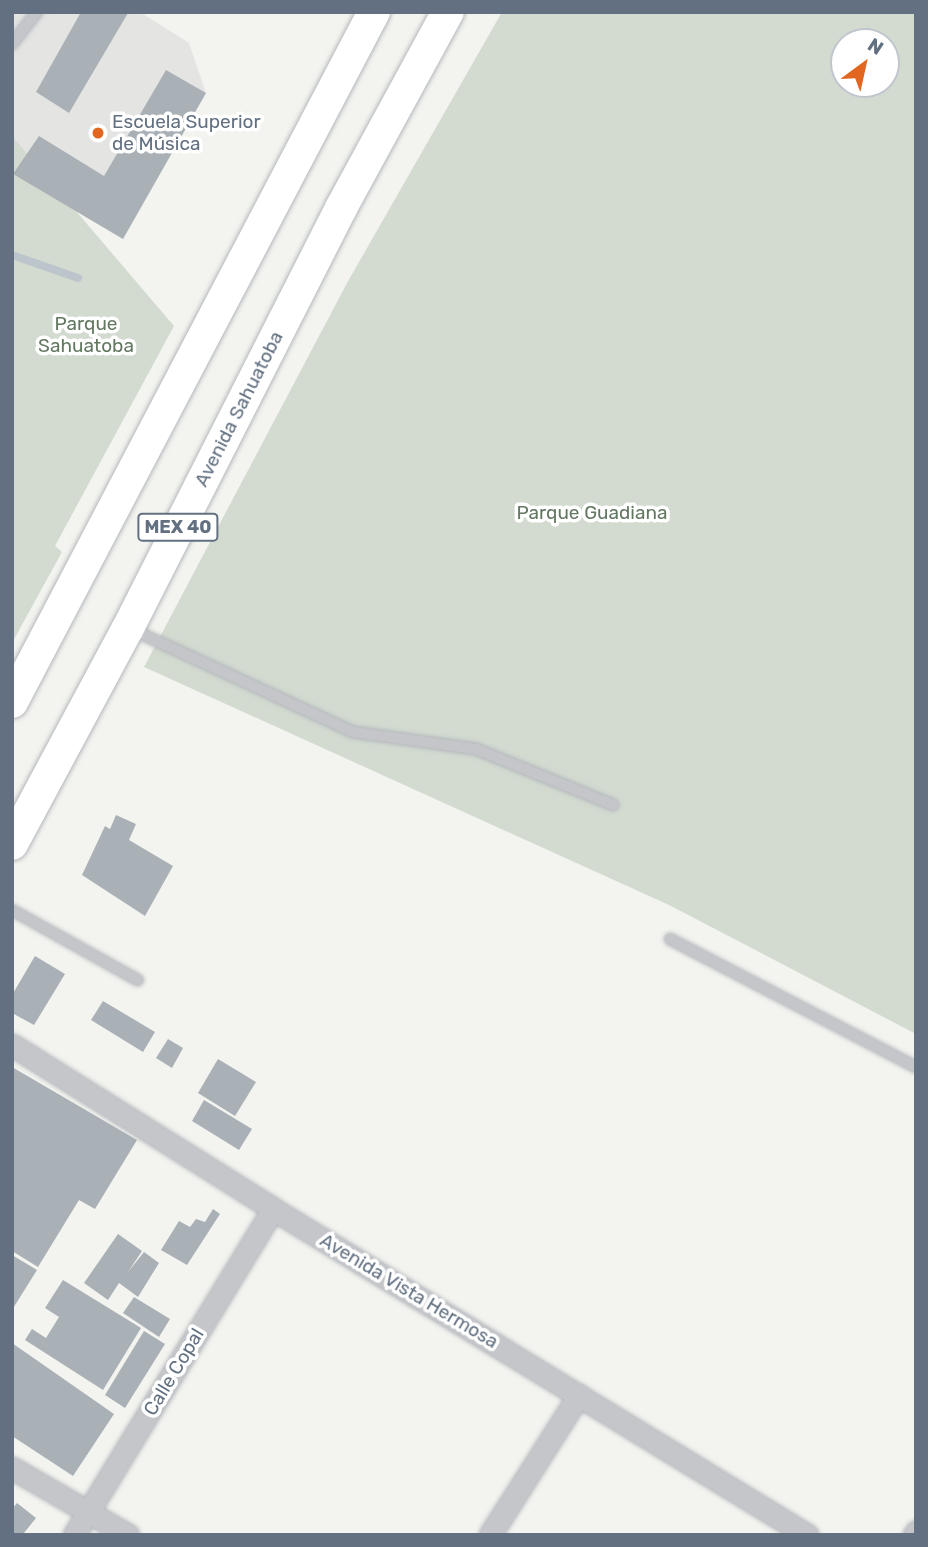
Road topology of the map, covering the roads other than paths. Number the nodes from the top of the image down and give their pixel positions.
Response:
1 (37, 12) edge
2 (374, 12) edge
3 (448, 12) edge
4 (12, 44) edge
5 (128, 628) junction
6 (12, 702) edge
7 (613, 805) dead end
8 (12, 844) edge
9 (12, 910) edge
10 (670, 939) dead end
11 (138, 981) dead end
12 (12, 1045) edge
13 (916, 1067) edge
14 (273, 1209) junction
15 (579, 1395) junction
16 (12, 1468) edge
17 (89, 1511) junction
18 (74, 1535) edge
19 (128, 1535) edge
20 (490, 1535) edge
21 (807, 1535) edge

1 - 4 lane
2 - 6 main road, MEX 40
3 - 5 main road, Avenida Sahuatoba / MEX 40
5 - 7 lane
5 - 8 main road, Avenida Sahuatoba / MEX 40
9 - 11 lane
10 - 13 lane
12 - 14 street, Avenida Vista Hermosa
14 - 15 street, Avenida Vista Hermosa
14 - 17 street, Calle Copal
15 - 20 street
15 - 21 street, Avenida Vista Hermosa
16 - 17 street
17 - 18 street, Calle Copal
17 - 19 street

